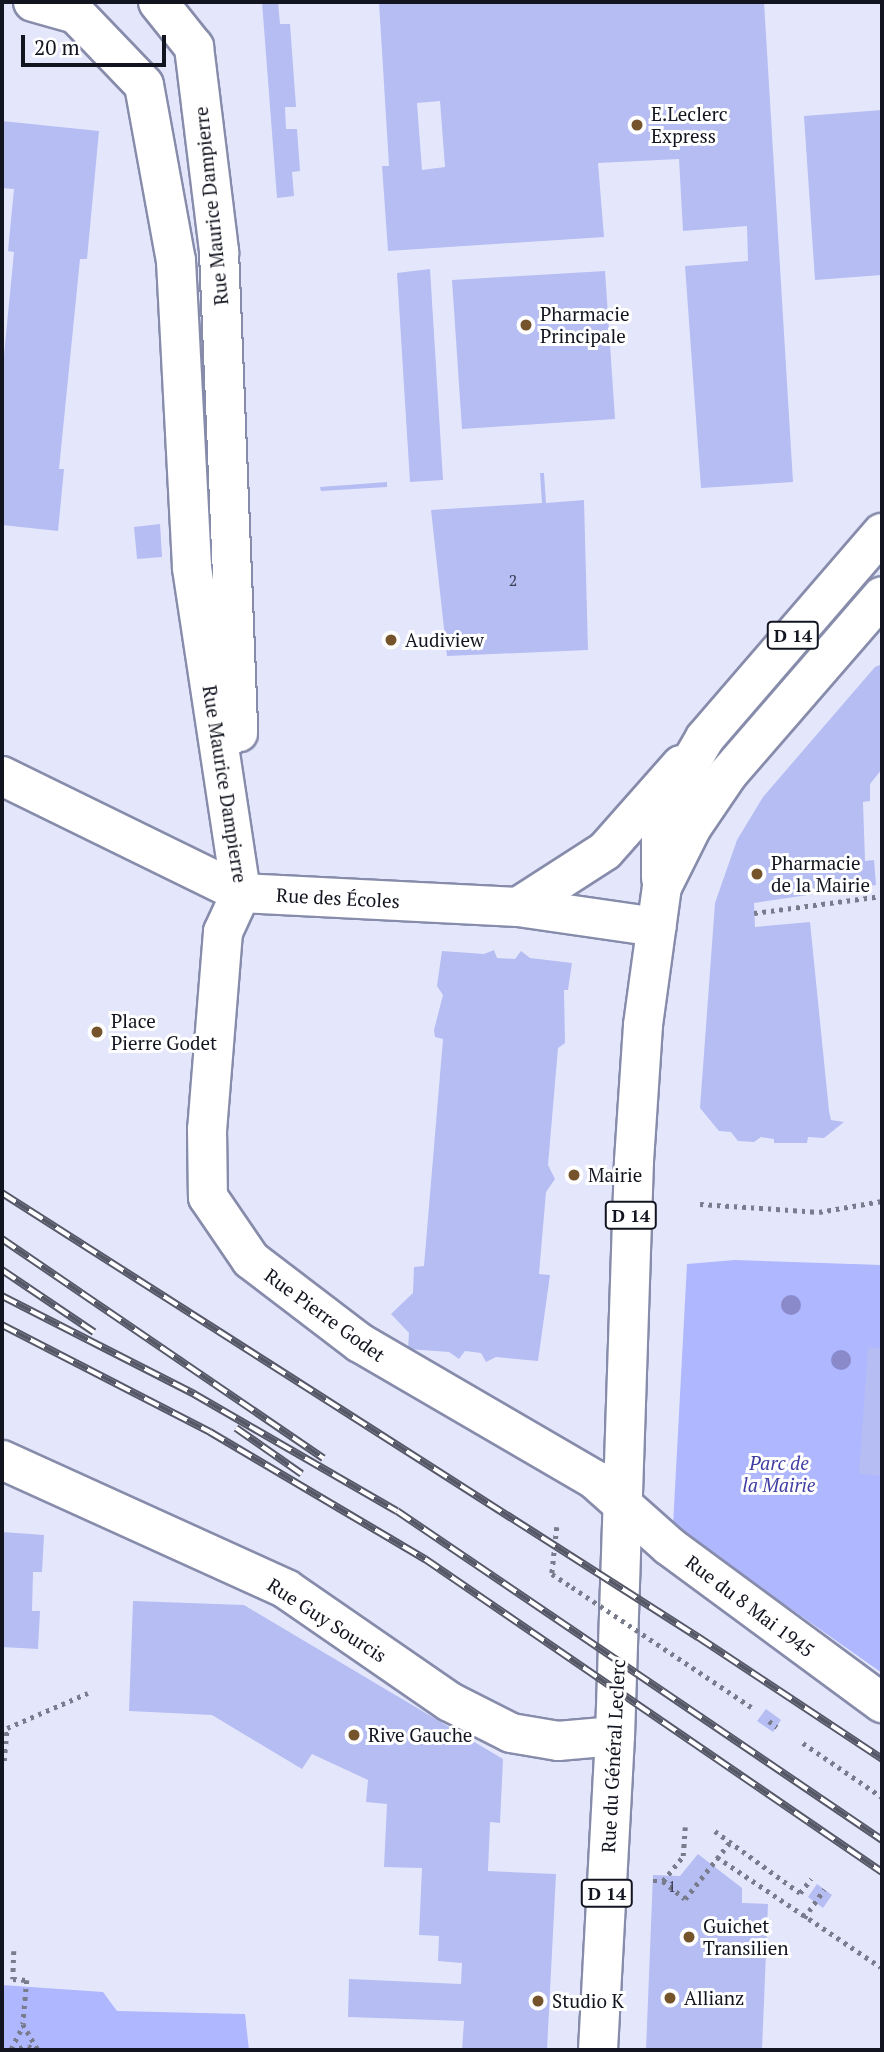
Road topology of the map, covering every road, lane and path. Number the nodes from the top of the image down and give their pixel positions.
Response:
1 (33, 2) edge
2 (158, 2) edge
3 (882, 533) edge
4 (882, 596) edge
5 (705, 738) junction
6 (2, 776) edge
7 (662, 887) junction
8 (241, 893) junction
9 (882, 896) edge
10 (519, 906) junction
11 (754, 913) dead end
12 (657, 927) junction
13 (882, 1201) edge
14 (700, 1204) dead end
15 (2, 1460) edge
16 (623, 1503) junction
17 (558, 1527) dead end
18 (88, 1693) dead end
19 (882, 1703) edge
20 (751, 1707) dead end
21 (769, 1721) dead end
22 (777, 1727) dead end
23 (615, 1736) junction
24 (803, 1743) dead end
25 (4, 1761) dead end
26 (882, 1797) edge
27 (685, 1826) dead end
28 (715, 1830) dead end
29 (730, 1842) junction
30 (718, 1857) junction
31 (811, 1879) dead end
32 (653, 1881) dead end
33 (663, 1881) junction
34 (824, 1889) dead end
35 (804, 1919) junction
36 (14, 1951) dead end
37 (881, 1967) edge
38 (23, 2024) junction
39 (11, 2050) edge
40 (37, 2050) edge
41 (598, 2050) edge

1 - 8 street, Rue Maurice Dampierre
2 - 8 street, Rue Maurice Dampierre
3 - 5 street, D 14
4 - 7 street, D 14
5 - 7 street, D 14
5 - 10 street
6 - 8 street, Rue des Écoles
7 - 12 street, D 14
8 - 10 street, Rue des Écoles
8 - 16 street, Rue Pierre Godet
9 - 11 path
10 - 12 street, Rue des Écoles
12 - 16 street, D 14
13 - 14 path
15 - 23 street, Rue Guy Sourcis
16 - 19 street, Rue du 8 Mai 1945
16 - 23 street, Rue du Général Leclerc / D 14
17 - 20 path, bridge
18 - 25 path
21 - 22 path
23 - 41 street, Rue du Général Leclerc / D 14
24 - 26 path
27 - 33 path
28 - 29 path
29 - 30 path
29 - 31 path
30 - 33 path
30 - 35 path
32 - 33 path
34 - 35 path
35 - 37 path
36 - 38 path
38 - 39 path
38 - 40 path
39 - 40 path

